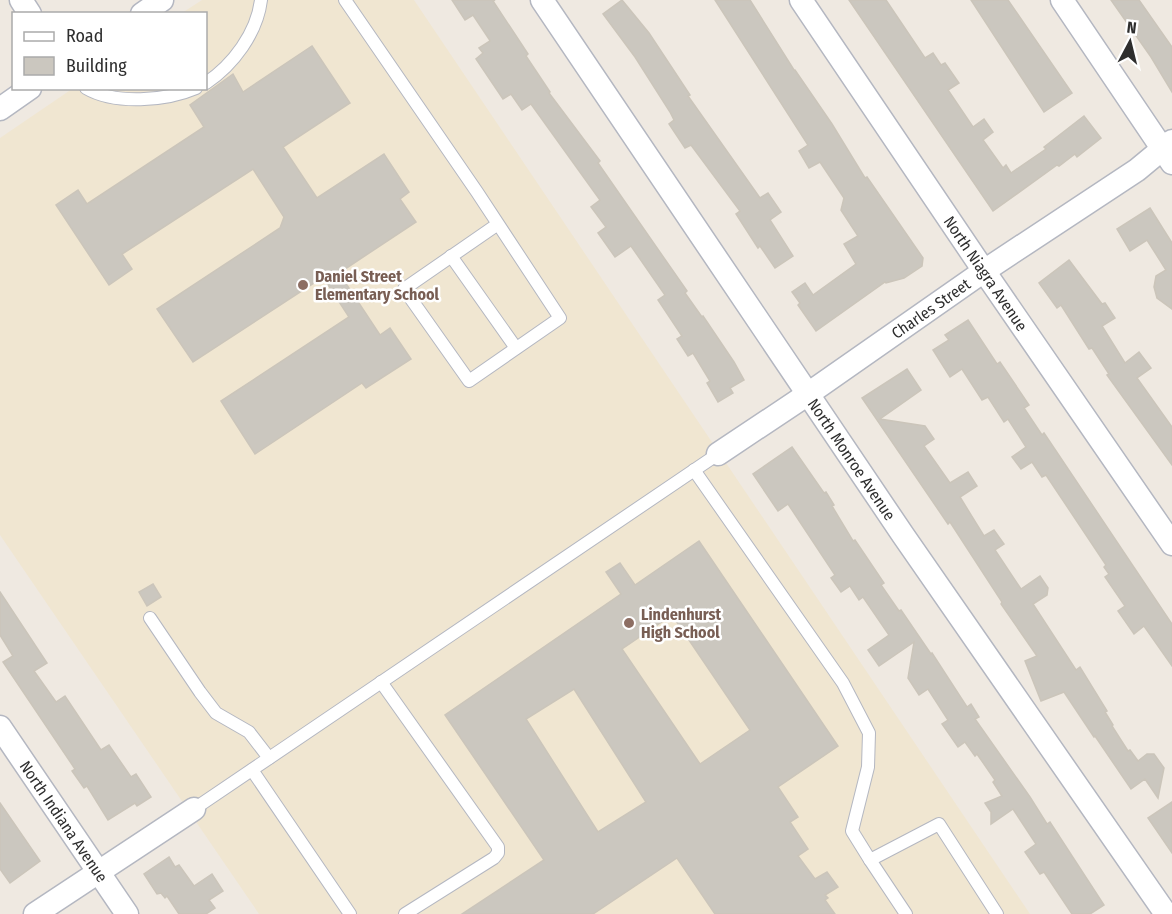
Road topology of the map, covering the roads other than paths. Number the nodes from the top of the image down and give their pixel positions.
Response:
1 (162, 0) edge
2 (261, 0) edge
3 (345, 0) edge
4 (542, 0) edge
5 (801, 0) edge
6 (1062, 0) edge
7 (145, 12) edge
8 (207, 82) edge
9 (27, 90) edge
10 (92, 90) edge
11 (191, 90) edge
12 (0, 109) edge
13 (1169, 151) edge
14 (498, 224) junction
15 (451, 256) junction
16 (984, 271) junction
17 (516, 348) junction
18 (808, 394) junction
19 (718, 454) joint
20 (694, 470) junction
21 (1172, 544) edge
22 (150, 618) dead end
23 (381, 682) junction
24 (0, 728) edge
25 (269, 758) junction
26 (252, 770) junction
27 (194, 809) joint
28 (870, 860) junction
29 (98, 871) junction
30 (35, 914) edge
31 (127, 914) edge
32 (350, 914) edge
33 (405, 914) edge
34 (906, 914) edge
35 (997, 914) edge
36 (1166, 914) edge

1 - 7 street
2 - 8 lane
3 - 14 lane
4 - 18 street, North Monroe Avenue
5 - 16 street, North Niagra Avenue
6 - 13 street
9 - 12 street
10 - 11 lane
13 - 16 street, Charles Street
14 - 15 lane
14 - 17 lane
15 - 17 lane
15 - 17 lane
16 - 18 street, Charles Street
16 - 21 street, North Niagra Avenue
18 - 19 street, Charles Street
18 - 36 street, North Monroe Avenue
19 - 20 lane
20 - 23 lane
20 - 28 lane
22 - 25 lane
23 - 25 lane
23 - 33 lane
24 - 29 street, North Indiana Avenue
25 - 26 lane
26 - 27 lane
26 - 32 lane
27 - 29 street
28 - 34 lane
28 - 35 lane
29 - 30 street
29 - 31 street, North Indiana Avenue

